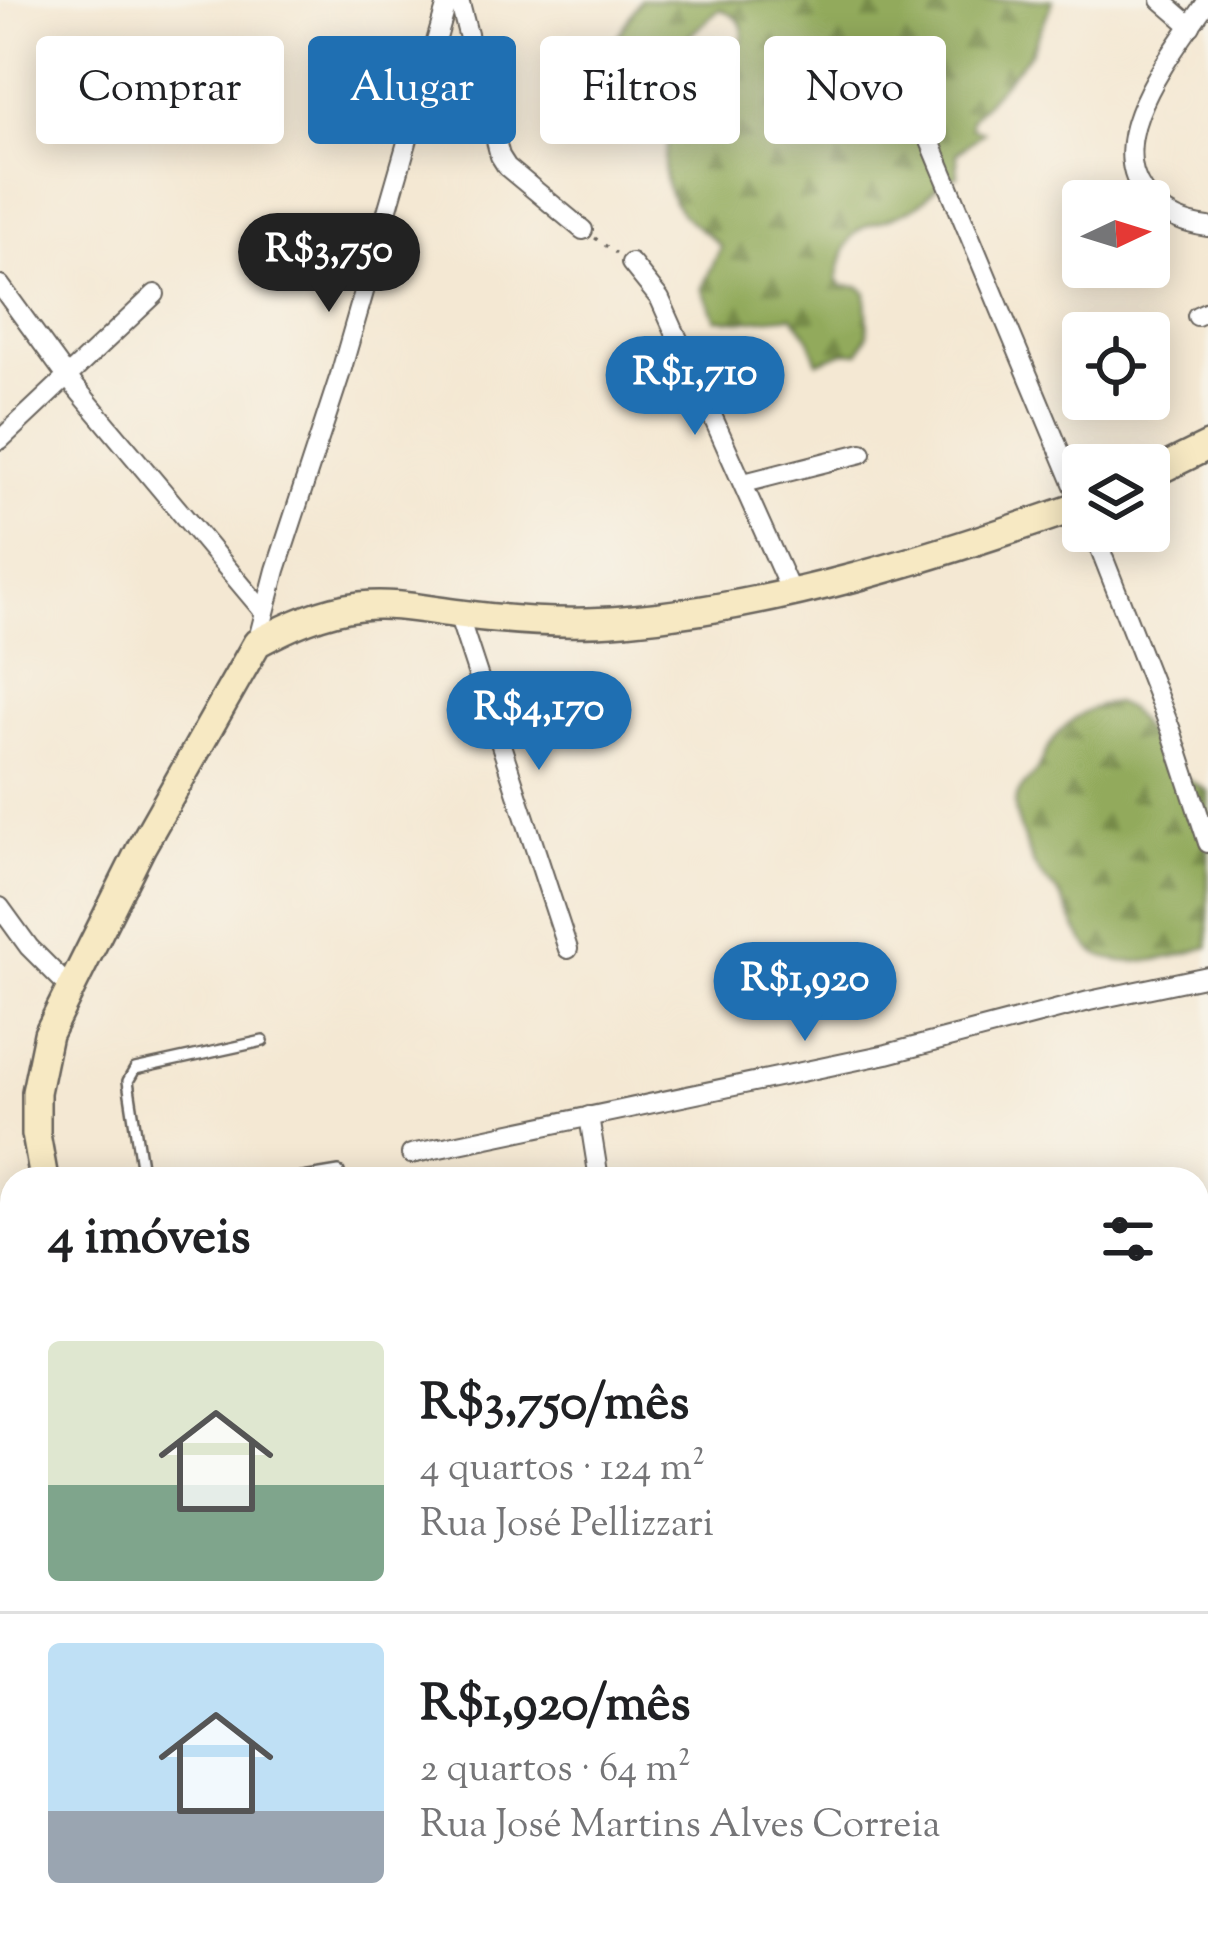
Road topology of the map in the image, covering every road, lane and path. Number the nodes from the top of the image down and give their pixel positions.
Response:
1 (448, 0) edge
2 (458, 0) edge
3 (1161, 0) edge
4 (1208, 0) edge
5 (1191, 26) junction
6 (931, 144) edge
7 (1208, 226) edge
8 (583, 230) joint
9 (631, 263) joint
10 (0, 285) edge
11 (155, 294) dead end
12 (67, 377) junction
13 (0, 440) edge
14 (1208, 446) edge
15 (862, 453) dead end
16 (1062, 456) edge
17 (1170, 465) edge
18 (744, 483) junction
19 (1062, 513) edge
20 (1101, 552) edge
21 (791, 592) junction
22 (264, 612) junction
23 (458, 614) junction
24 (257, 643) junction
25 (1208, 843) edge
26 (0, 907) edge
27 (568, 950) dead end
28 (1208, 976) edge
29 (70, 988) junction
30 (263, 1041) dead end
31 (589, 1116) junction
32 (411, 1154) dead end
33 (42, 1167) edge
34 (141, 1167) edge
35 (597, 1167) edge

1 - 22 street
2 - 8 street
3 - 5 street
4 - 5 street
5 - 7 street
6 - 16 street
8 - 9 path
9 - 18 street
10 - 12 street
11 - 12 street
12 - 13 street
12 - 22 street
14 - 17 main road
15 - 18 street
18 - 21 street
19 - 21 main road
20 - 25 street
21 - 23 main road
22 - 24 street
23 - 24 main road
23 - 27 street
24 - 29 main road
26 - 29 street
28 - 31 street
29 - 33 main road
30 - 34 lane
31 - 32 street
31 - 35 street

